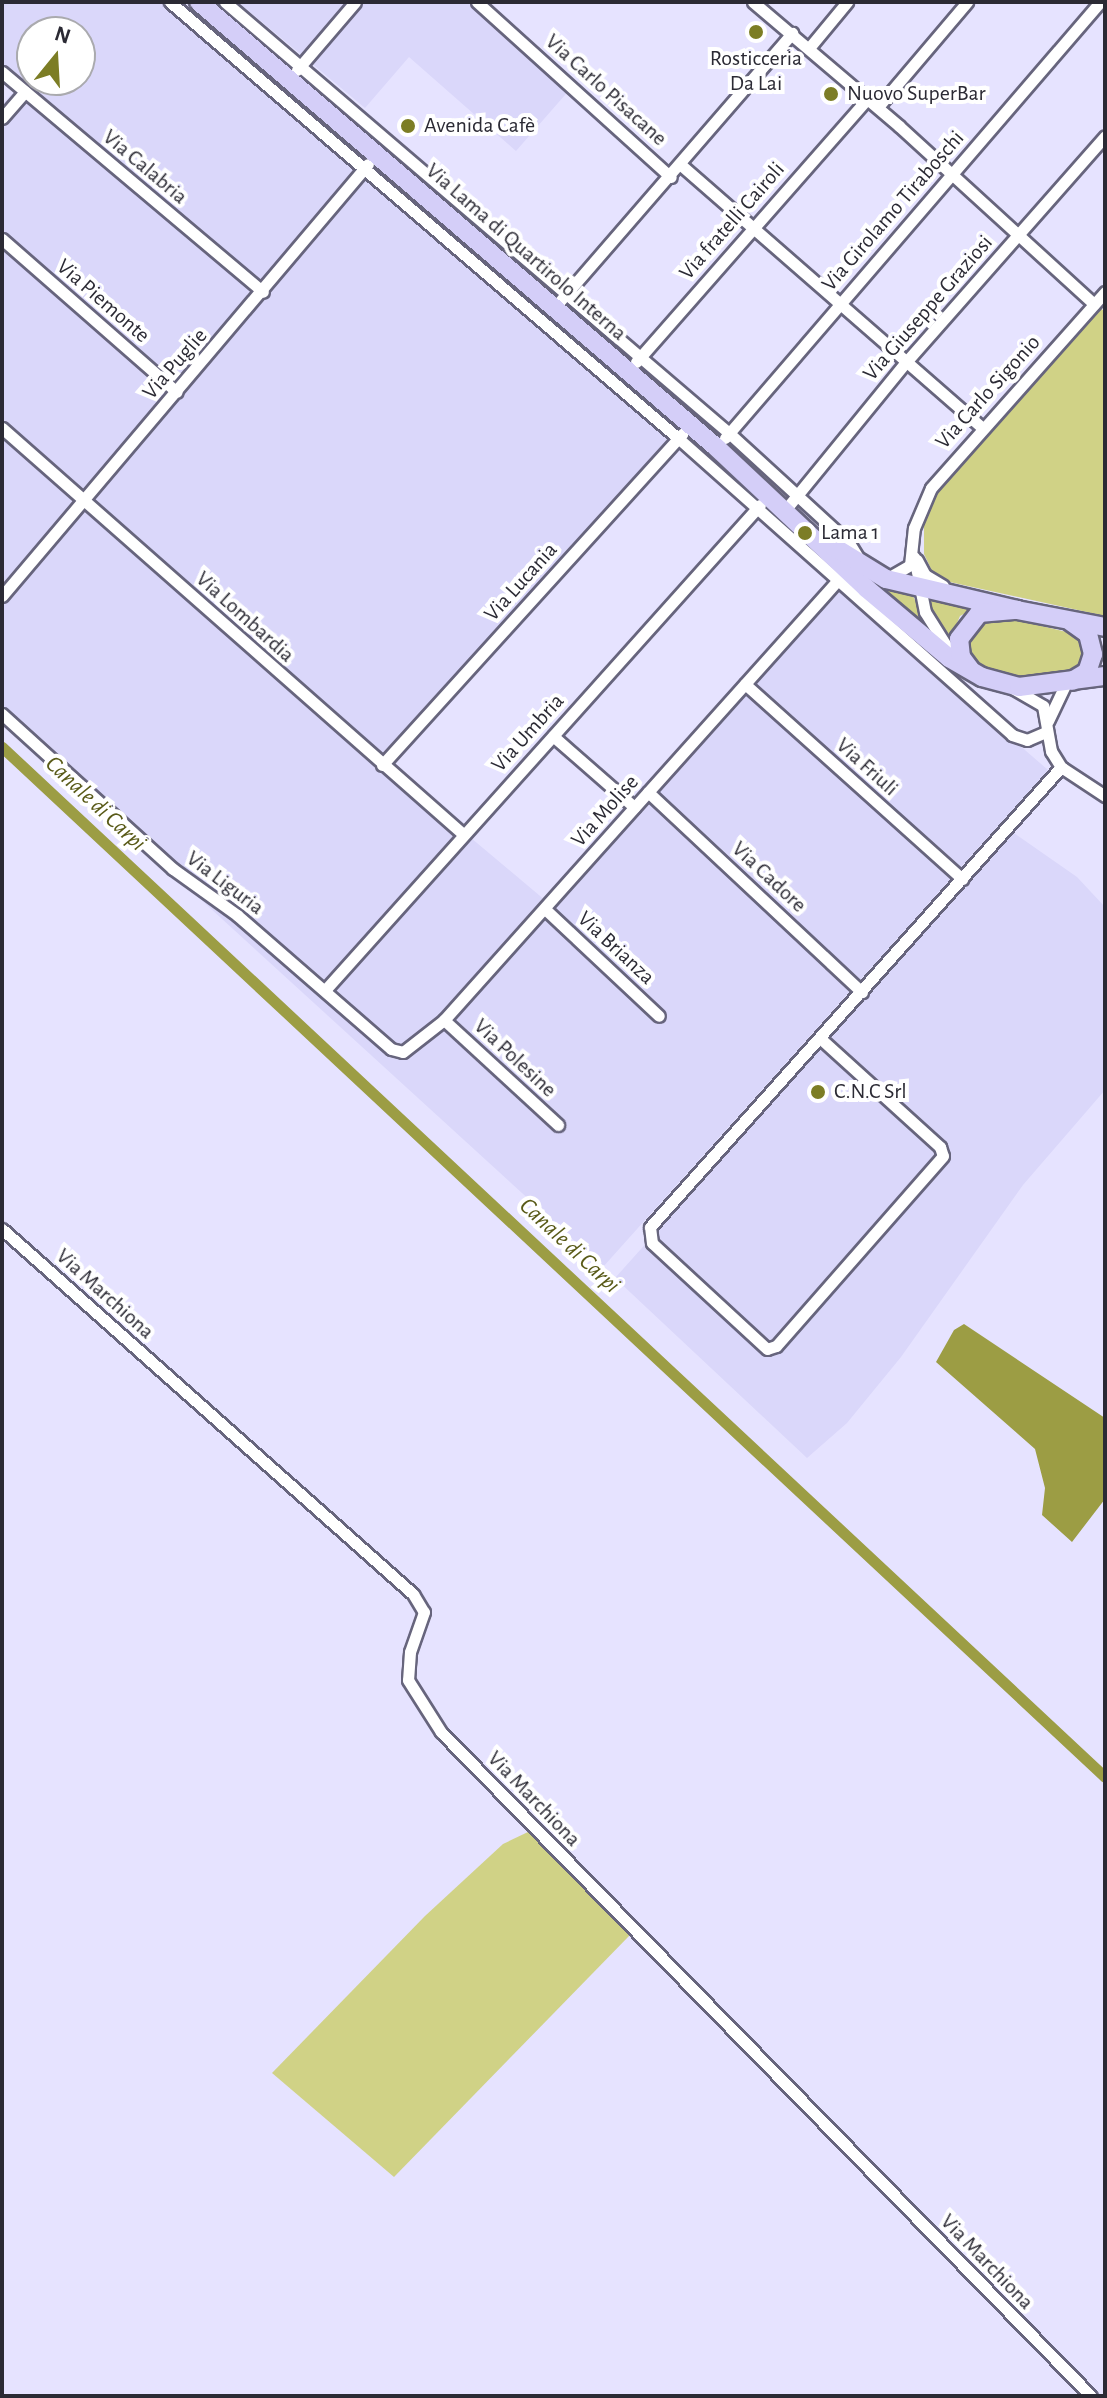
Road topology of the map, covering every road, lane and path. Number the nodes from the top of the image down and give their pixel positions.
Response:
1 (170, 2) edge
2 (199, 2) edge
3 (225, 2) edge
4 (355, 2) edge
5 (477, 2) edge
6 (753, 2) edge
7 (847, 2) edge
8 (967, 2) edge
9 (1100, 2) edge
10 (792, 33) junction
11 (809, 48) junction
12 (295, 73) junction
13 (21, 96) edge
14 (30, 96) edge
15 (868, 98) junction
16 (878, 107) junction
17 (2, 118) edge
18 (1105, 136) edge
19 (376, 154) junction
20 (681, 165) junction
21 (363, 169) junction
22 (425, 173) junction
23 (952, 173) junction
24 (671, 177) junction
25 (427, 199) junction
26 (753, 227) junction
27 (1018, 234) junction
28 (2, 239) edge
29 (263, 292) junction
30 (1105, 292) edge
31 (568, 293) junction
32 (839, 304) junction
33 (1094, 304) junction
34 (554, 308) junction
35 (906, 362) junction
36 (634, 364) junction
37 (177, 392) junction
38 (981, 427) junction
39 (2, 428) edge
40 (684, 431) junction
41 (722, 440) junction
42 (84, 501) junction
43 (792, 502) junction
44 (758, 507) junction
45 (821, 540) junction
46 (913, 544) junction
47 (863, 567) junction
48 (886, 579) junction
49 (838, 580) junction
50 (916, 588) junction
51 (2, 596) edge
52 (1012, 608) junction
53 (1065, 620) junction
54 (1105, 627) edge
55 (971, 672) junction
56 (1105, 676) edge
57 (1000, 683) junction
58 (1068, 683) junction
59 (745, 684) junction
60 (2, 714) edge
61 (1046, 729) junction
62 (553, 736) junction
63 (382, 765) junction
64 (1061, 767) junction
65 (648, 792) junction
66 (1105, 796) edge
67 (634, 807) junction
68 (463, 834) junction
69 (962, 879) junction
70 (545, 909) junction
71 (326, 989) junction
72 (862, 992) junction
73 (659, 1016) dead end
74 (444, 1020) junction
75 (821, 1039) junction
76 (391, 1049) joint
77 (558, 1125) dead end
78 (2, 1229) edge
79 (1091, 2396) edge

1 - 21 street
2 - 12 main road, Via Lama di Quartirolo Interna
3 - 12 street
4 - 12 street
5 - 24 street, Via Carlo Pisacane
6 - 10 street
7 - 11 street
8 - 16 street
9 - 23 street, Via Girolamo Tiraboschi
10 - 11 street
10 - 20 street
11 - 15 street
12 - 19 main road, Via Lama di Quartirolo Interna
12 - 22 street
13 - 17 street
14 - 29 street, Via Calabria
15 - 16 street
15 - 26 street, Via fratelli Cairoli
16 - 23 street
18 - 27 street, Via Giuseppe Graziosi
19 - 21 street, Via Puglie
19 - 25 main road, Via Lama di Quartirolo Interna
20 - 24 street
20 - 26 street
21 - 29 street, Via Puglie
21 - 40 street
22 - 25 street
22 - 31 street
23 - 27 street
23 - 32 street, Via Girolamo Tiraboschi
24 - 31 street
25 - 34 main road, Via Lama di Quartirolo Interna
26 - 32 street
26 - 36 street, Via fratelli Cairoli
27 - 33 street
27 - 35 street, Via Giuseppe Graziosi
28 - 37 street, Via Piemonte
29 - 37 street, Via Puglie
30 - 33 street, Via Carlo Sigonio
31 - 34 street
31 - 36 street
32 - 35 street
32 - 41 street, Via Girolamo Tiraboschi
33 - 38 street, Via Carlo Sigonio
34 - 36 main road, Via Lama di Quartirolo Interna
35 - 38 street
35 - 43 street, Via Giuseppe Graziosi
36 - 40 main road, Via Lama di Quartirolo Interna
36 - 41 street
37 - 42 street, Via Puglie
38 - 46 street, Via Carlo Sigonio
39 - 42 street, Via Lombardia
40 - 41 main road, Via Lama di Quartirolo Interna
40 - 44 street
40 - 63 street, Via Lucania
41 - 43 main road, Via Lama di Quartirolo Interna
42 - 51 street, Via Puglie
42 - 63 street, Via Lombardia
43 - 45 main road, Via Lama di Quartirolo Interna
43 - 47 street
44 - 49 street
44 - 62 street, Via Umbria
45 - 47 main road, Via Lama di Quartirolo Interna
45 - 55 main road, Via Lama di Quartirolo Interna
46 - 48 street
46 - 50 street, Via Carlo Sigonio
46 - 52 street
47 - 48 main road, Via Lama di Quartirolo Interna
48 - 50 main road, Via Lama di Quartirolo Interna
49 - 59 street, Via Molise
49 - 61 street
50 - 52 main road, Via Lama di Quartirolo Interna
50 - 55 street, Via Carlo Sigonio
52 - 53 main road, Via Lama di Quartirolo Interna
52 - 55 main road
53 - 54 main road, Via Lama di Quartirolo Interna
53 - 58 main road
55 - 57 main road, Via Lama di Quartirolo Interna
56 - 58 main road
57 - 58 main road
57 - 61 street
58 - 61 street
59 - 65 street, Via Molise
59 - 69 street, Via Friuli
60 - 71 street, Via Liguria
61 - 64 street
62 - 67 street
62 - 68 street, Via Umbria
63 - 68 street, Via Lombardia
64 - 66 street
64 - 69 street
65 - 67 street, Via Molise
65 - 72 street, Via Cadore
67 - 70 street, Via Molise
68 - 71 street, Via Umbria
69 - 72 street
70 - 73 street, Via Brianza
70 - 74 street, Via Molise
71 - 76 street, Via Liguria
72 - 75 street
74 - 76 street, Via Molise
74 - 77 street, Via Polesine
75 - 75 street
78 - 79 street, Via Marchiona

